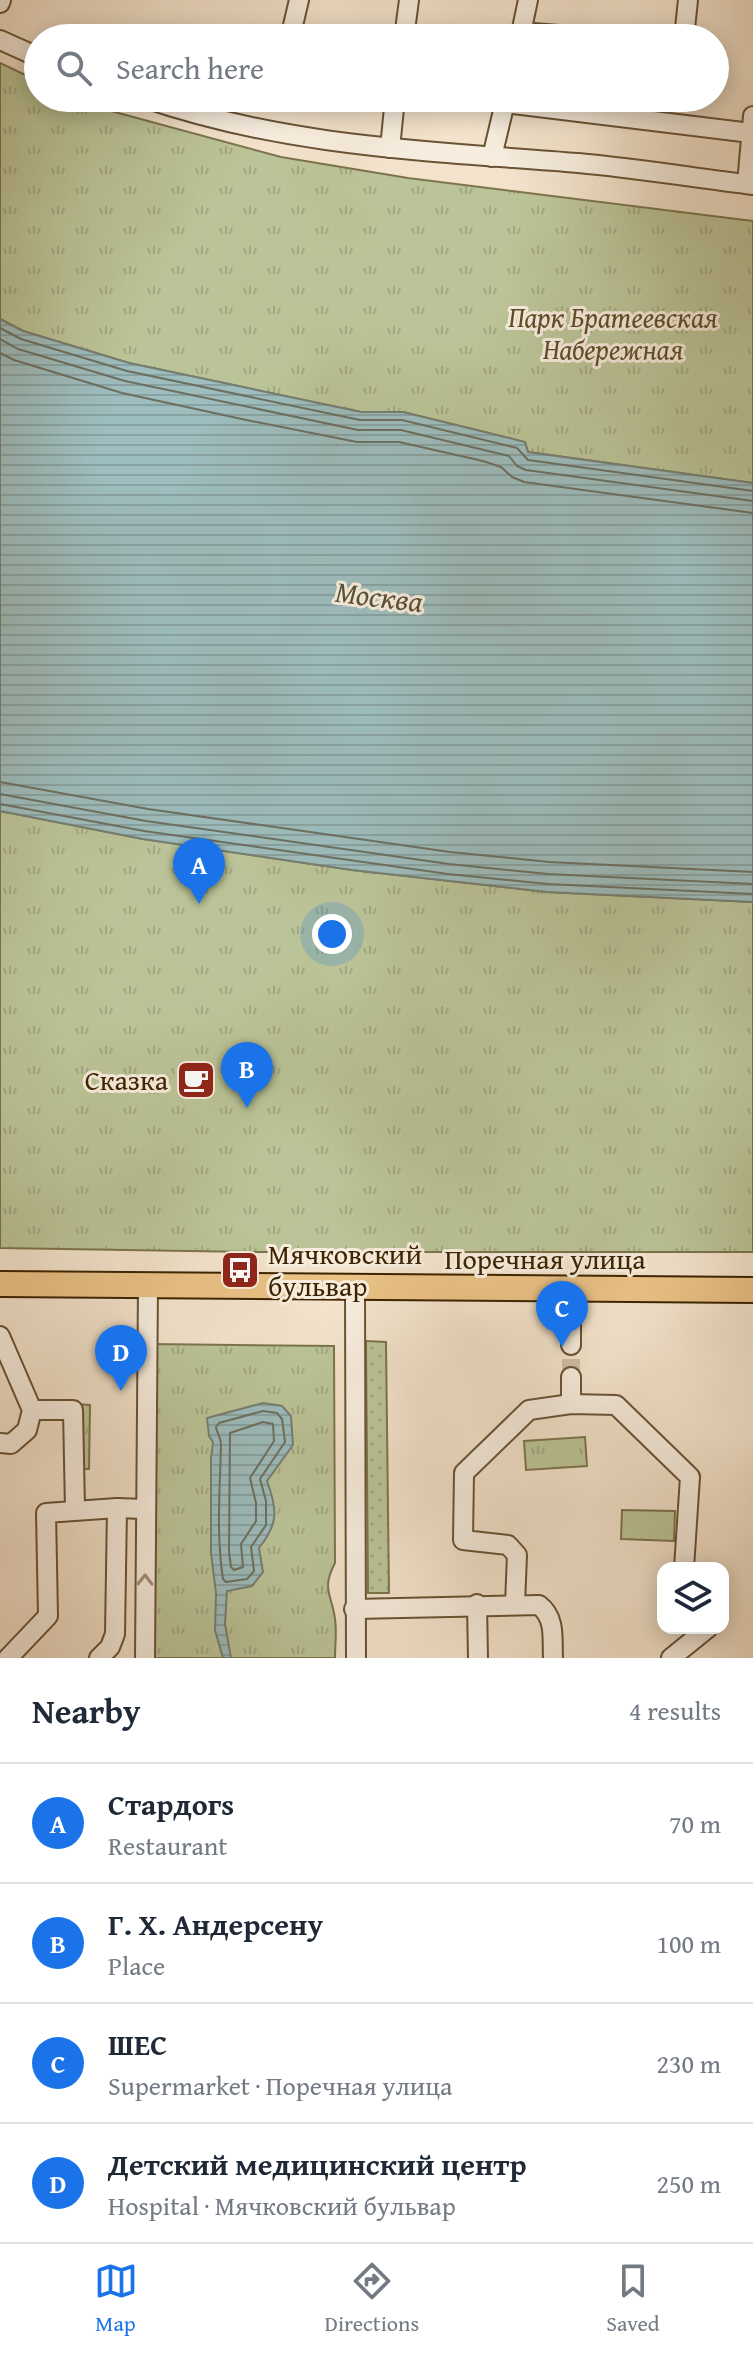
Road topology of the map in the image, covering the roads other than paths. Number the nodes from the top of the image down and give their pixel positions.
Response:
1 (299, 0) edge
2 (409, 0) edge
3 (528, 0) edge
4 (688, 0) edge
5 (293, 24) edge
6 (406, 24) edge
7 (523, 24) edge
8 (685, 24) edge
9 (0, 40) edge
10 (24, 51) edge
11 (192, 112) edge
12 (394, 112) edge
13 (502, 112) edge
14 (628, 112) edge
15 (752, 124) edge
16 (390, 148) junction
17 (492, 157) junction
18 (750, 185) edge
19 (0, 1284) edge
20 (148, 1286) junction
21 (355, 1289) junction
22 (571, 1289) junction
23 (753, 1290) edge
24 (0, 1336) edge
25 (571, 1345) tunnel mouth
26 (571, 1377) tunnel mouth
27 (571, 1404) junction
28 (32, 1410) junction
29 (0, 1443) edge
30 (117, 1508) junction
31 (75, 1509) junction
32 (144, 1509) junction
33 (684, 1562) edge
34 (477, 1604) junction
35 (515, 1604) junction
36 (354, 1609) junction
37 (701, 1634) edge
38 (8, 1658) edge
39 (99, 1658) edge
40 (145, 1658) edge
41 (356, 1658) edge
42 (478, 1658) edge
43 (553, 1658) edge
44 (671, 1658) edge

1 - 5 street
2 - 6 street
3 - 7 street
4 - 8 street
9 - 10 street
11 - 16 street
12 - 16 street
13 - 17 street
14 - 15 street
15 - 18 street
16 - 17 street
17 - 18 street
19 - 20 main road, Поречная улица
20 - 21 main road, Поречная улица
20 - 32 street
21 - 22 main road, Поречная улица
21 - 36 street
22 - 23 main road, Поречная улица
22 - 25 street
24 - 28 street
26 - 27 street
27 - 33 street
27 - 35 street
28 - 29 street
28 - 31 street
30 - 31 street
30 - 32 street
30 - 39 street
31 - 38 street
40 -> 32 street
34 - 35 street
34 - 36 street
34 - 42 street
35 - 43 street
36 - 41 street
37 - 44 street

